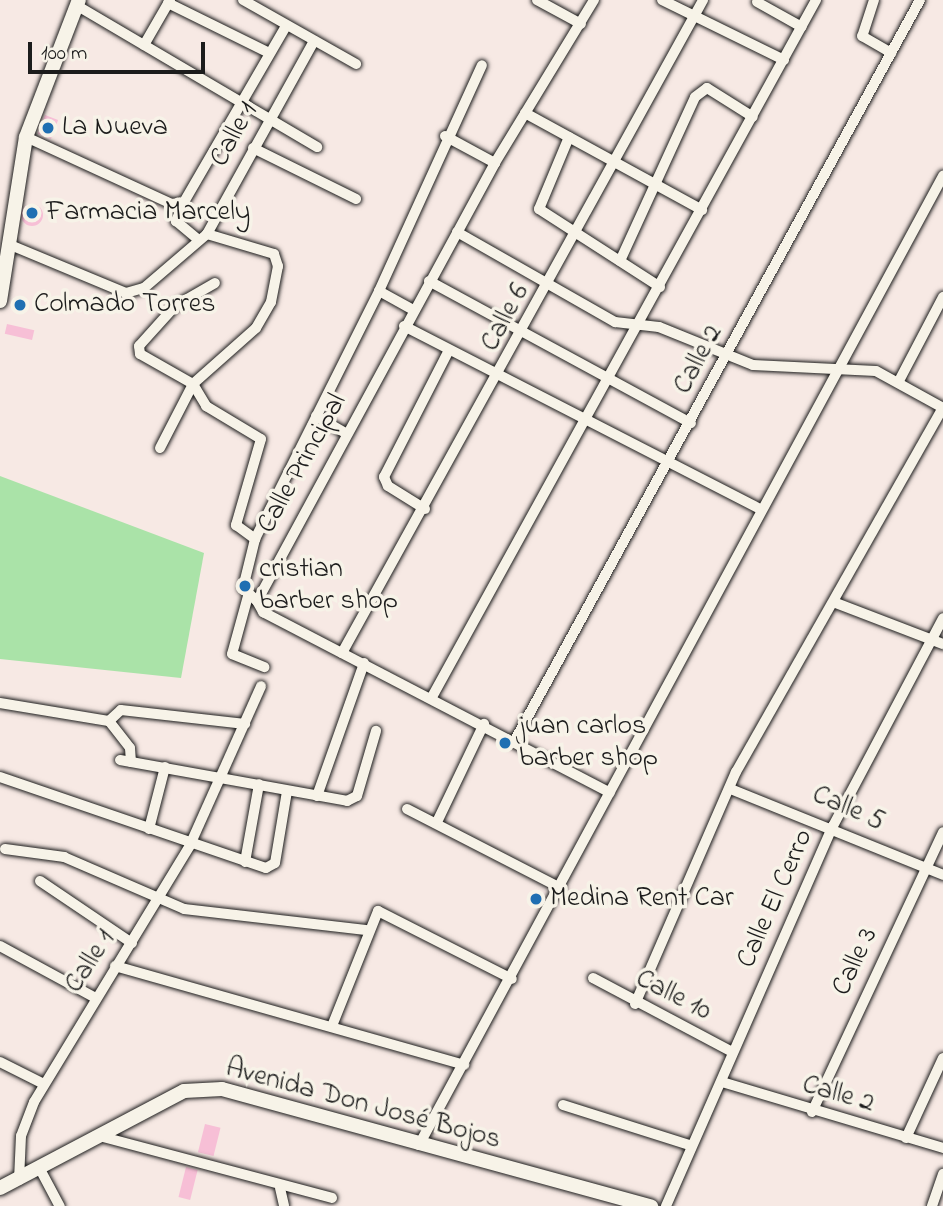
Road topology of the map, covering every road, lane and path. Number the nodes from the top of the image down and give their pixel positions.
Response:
1 (243, 0) edge
2 (537, 0) edge
3 (594, 0) edge
4 (663, 0) edge
5 (703, 0) edge
6 (816, 0) edge
7 (874, 0) edge
8 (920, 0) edge
9 (169, 1) edge
10 (78, 2) edge
11 (757, 2) dead end
12 (694, 15) junction
13 (581, 24) junction
14 (286, 26) junction
15 (802, 27) junction
16 (314, 41) junction
17 (144, 45) junction
18 (269, 53) junction
19 (891, 53) junction
20 (784, 60) junction
21 (356, 64) dead end
22 (482, 65) dead end
23 (241, 103) junction
24 (525, 113) junction
25 (753, 117) junction
26 (270, 119) junction
27 (26, 136) junction
28 (445, 136) junction
29 (569, 137) junction
30 (317, 147) dead end
31 (253, 148) junction
32 (495, 163) junction
33 (615, 163) junction
34 (943, 176) edge
35 (656, 185) junction
36 (356, 199) dead end
37 (184, 202) junction
38 (702, 210) junction
39 (457, 232) junction
40 (577, 234) junction
41 (203, 237) junction
42 (8, 244) junction
43 (620, 261) junction
44 (429, 281) junction
45 (215, 283) dead end
46 (1, 284) edge
47 (549, 285) junction
48 (660, 287) junction
49 (379, 291) junction
50 (943, 297) edge
51 (0, 300) edge
52 (413, 310) junction
53 (404, 326) junction
54 (638, 327) junction
55 (524, 332) junction
56 (449, 350) junction
57 (728, 355) junction
58 (838, 366) junction
59 (500, 377) junction
60 (609, 378) junction
61 (900, 379) junction
62 (193, 384) junction
63 (943, 408) edge
64 (316, 416) junction
65 (586, 422) junction
66 (691, 423) junction
67 (346, 433) junction
68 (160, 448) dead end
69 (668, 466) junction
70 (425, 509) junction
71 (760, 509) junction
72 (255, 539) junction
73 (252, 599) junction
74 (836, 603) junction
75 (943, 618) edge
76 (931, 639) junction
77 (943, 644) edge
78 (342, 653) junction
79 (364, 663) junction
80 (265, 667) dead end
81 (261, 685) dead end
82 (432, 696) junction
83 (0, 703) edge
84 (109, 721) junction
85 (245, 724) junction
86 (484, 724) junction
87 (376, 731) dead end
88 (515, 740) junction
89 (165, 767) junction
90 (220, 774) junction
91 (0, 777) edge
92 (259, 784) junction
93 (287, 790) junction
94 (733, 790) junction
95 (610, 793) junction
96 (317, 796) junction
97 (407, 809) dead end
98 (437, 822) junction
99 (833, 826) junction
100 (149, 829) junction
101 (943, 832) edge
102 (190, 845) junction
103 (5, 849) dead end
104 (246, 862) junction
105 (924, 867) junction
106 (943, 875) edge
107 (40, 881) dead end
108 (561, 888) junction
109 (157, 901) junction
110 (366, 930) junction
111 (132, 943) junction
112 (0, 946) edge
113 (115, 966) junction
114 (593, 978) dead end
115 (512, 979) junction
116 (94, 997) junction
117 (635, 1004) junction
118 (332, 1026) junction
119 (732, 1052) junction
120 (943, 1058) edge
121 (0, 1062) edge
122 (464, 1065) junction
123 (722, 1082) junction
124 (44, 1084) junction
125 (564, 1105) dead end
126 (812, 1112) junction
127 (103, 1137) junction
128 (906, 1138) junction
129 (419, 1145) junction
130 (692, 1146) junction
131 (943, 1148) edge
132 (41, 1171) junction
133 (943, 1174) edge
134 (19, 1180) junction
135 (0, 1188) edge
136 (280, 1188) junction
137 (332, 1198) dead end
138 (60, 1206) edge
139 (284, 1206) edge
140 (650, 1206) edge
141 (666, 1206) edge
142 (932, 1206) edge

1 - 14 street
2 - 13 street
3 - 13 street, Calle Principal
4 - 12 street
5 - 12 street, Calle 6
6 - 15 street
7 - 19 street
8 - 19 street, Calle 2
9 - 17 street
9 - 18 street
10 - 17 street
10 - 27 street
11 - 15 street
12 - 20 street
12 - 33 street, Calle 6
13 - 24 street, Calle Principal
14 - 16 street
14 - 18 street
15 - 20 street
16 - 21 street
16 - 26 street, Calle 1
17 - 23 street
18 - 23 street
19 - 57 street, Calle 2
20 - 25 street
22 - 28 street
23 - 26 street
23 - 37 street
24 - 29 street
24 - 32 street, Calle Principal
25 - 35 street
25 - 38 street
26 - 30 street
26 - 31 street, Calle 1
27 - 37 street
27 - 42 street
28 - 32 street
28 - 49 street
29 - 33 street
29 - 40 street
31 - 36 street
31 - 41 street, Calle 1
32 - 39 street, Calle Principal
33 - 35 street
33 - 40 street, Calle 6
34 - 58 street
35 - 38 street
35 - 43 street
37 - 41 street
38 - 48 street
39 - 44 street, Calle Principal
39 - 47 street
40 - 43 street
40 - 47 street, Calle 6
41 - 42 street, Calle 1
41 - 62 street
42 - 46 street
43 - 48 street
44 - 52 street, Calle Principal
44 - 55 street
45 - 62 street
46 - 51 street
47 - 54 street
47 - 55 street, Calle 6
48 - 54 street
49 - 52 street
49 - 64 street
50 - 61 street
52 - 53 street, Calle Principal
53 - 56 street
53 - 67 street, Calle Principal
54 - 57 street
54 - 60 street
55 - 59 street, Calle 6
55 - 60 street
56 - 59 street
56 - 70 street
57 - 58 street
57 - 66 street, Calle 2
58 - 61 street
58 - 71 street
59 - 65 street
59 - 70 street, Calle 6
60 - 65 street
60 - 66 street
61 - 63 street
62 - 68 street
62 - 72 street
63 - 74 street
64 - 67 street
64 - 72 street
65 - 69 street
65 - 82 street
66 - 69 street, Calle 2
67 - 73 street, Calle Principal
69 - 71 street
69 - 88 street, Calle 2
70 - 78 street, Calle 6
71 - 95 street
72 - 73 street
73 - 78 street
73 - 80 street
74 - 76 street
74 - 94 street
75 - 76 street, Calle El Cerro
76 - 77 street
76 - 99 street, Calle El Cerro
78 - 79 street
79 - 82 street
79 - 96 street
81 - 85 street, Calle 1
82 - 86 street
83 - 84 street
84 - 85 street
84 - 89 street
85 - 90 street, Calle 1
86 - 88 street
86 - 98 street
87 - 96 street
88 - 95 street
89 - 90 street
89 - 100 street
90 - 92 street
90 - 102 street, Calle 1
91 - 100 street
92 - 93 street
92 - 104 street
93 - 96 street
93 - 104 street
94 - 99 street, Calle 5
94 - 117 street
95 - 108 street
97 - 98 street
98 - 108 street
99 - 105 street, Calle 5
99 - 119 street, Calle El Cerro
100 - 102 street
101 - 105 street, Calle 3
102 - 104 street
102 - 109 street, Calle 1
103 - 109 street
105 - 106 street, Calle 5
105 - 126 street, Calle 3
107 - 111 street
108 - 115 street
109 - 110 street
109 - 111 street, Calle 1
110 - 115 street
110 - 118 street
111 - 113 street, Calle 1
112 - 116 street
113 - 116 street, Calle 1
113 - 118 street
114 - 117 street, Calle 10
115 - 122 street
116 - 124 street, Calle 1
117 - 119 street, Calle 10
118 - 122 street
119 - 123 street, Calle El Cerro
120 - 128 street
121 - 124 street
122 - 129 street
123 - 126 street, Calle 2
123 - 130 street, Calle El Cerro
124 - 134 street, Calle 1
125 - 130 street
126 - 128 street, Calle 2
127 - 129 street, Avenida Don José Bojos
127 - 132 street, Avenida Don José Bojos
127 - 136 street
128 - 131 street, Calle 2
129 - 140 street, Avenida Don José Bojos
130 - 141 street, Calle El Cerro
132 - 134 street, Avenida Don José Bojos
132 - 138 street
133 - 142 street
134 - 135 street, Avenida Don José Bojos
136 - 137 street
136 - 139 street

